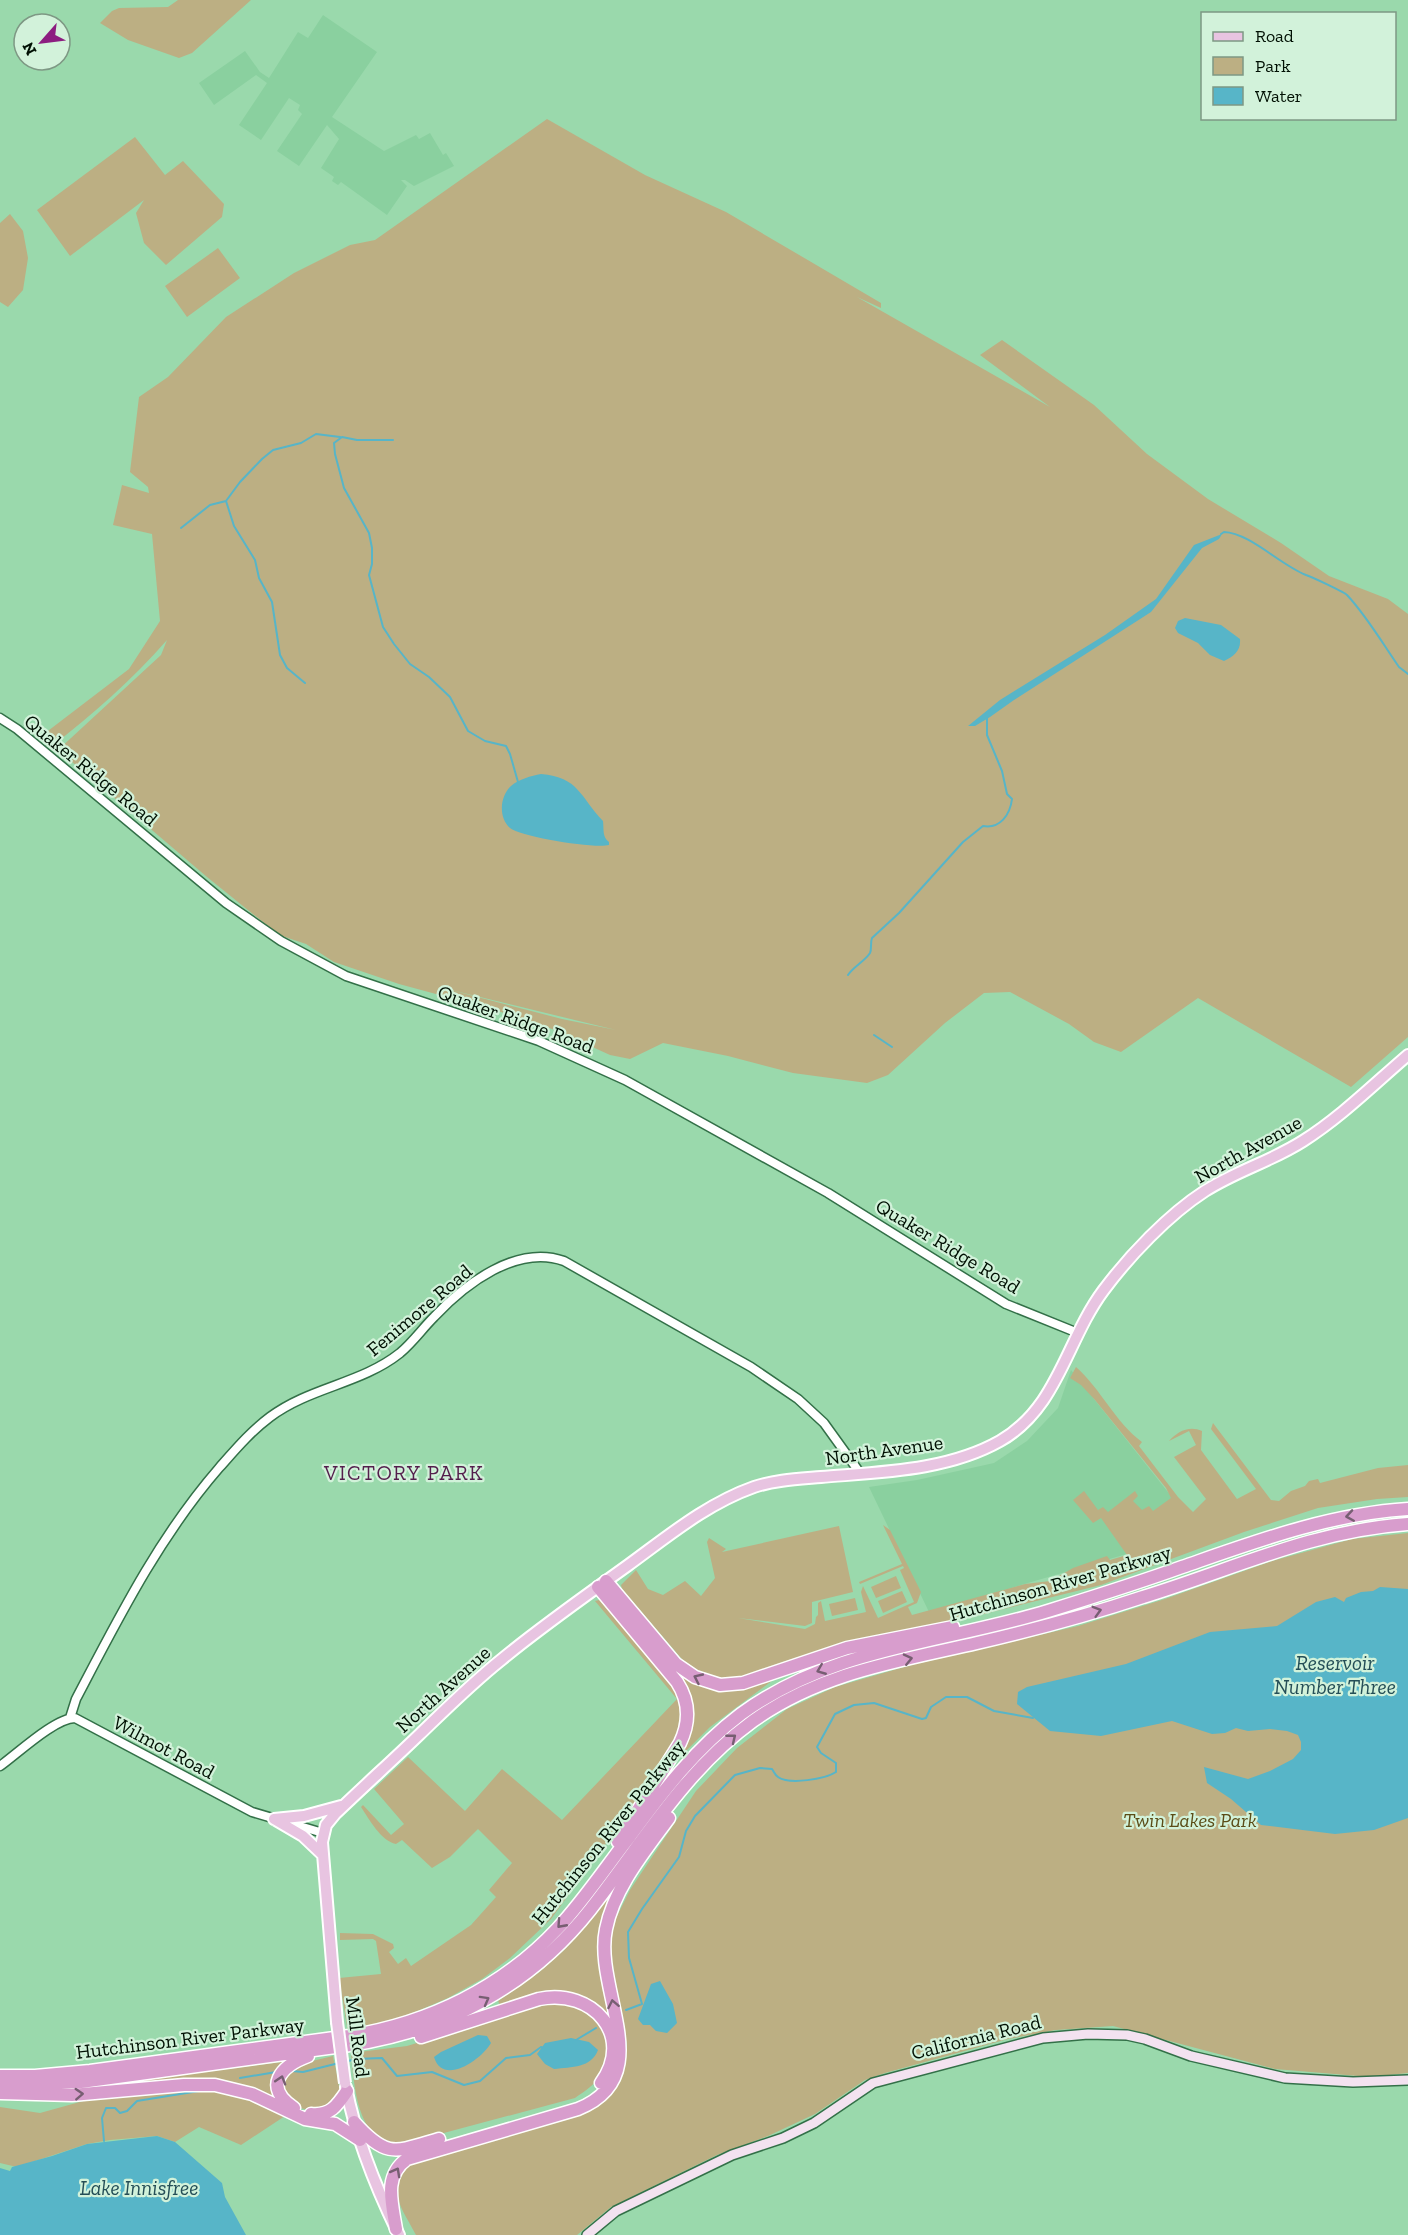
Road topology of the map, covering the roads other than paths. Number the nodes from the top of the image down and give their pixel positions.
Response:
1 (0, 718) edge
2 (1408, 1055) edge
3 (1078, 1333) junction
4 (860, 1473) junction
5 (1408, 1509) edge
6 (1408, 1524) edge
7 (602, 1584) junction
8 (1020, 1619) junction
9 (70, 1718) junction
10 (709, 1758) junction
11 (0, 1766) edge
12 (345, 1804) junction
13 (274, 1819) junction
14 (323, 1833) junction
15 (323, 1855) junction
16 (598, 1878) junction
17 (372, 2042) junction
18 (327, 2049) junction
19 (0, 2076) edge
20 (1408, 2080) edge
21 (0, 2085) edge
22 (346, 2087) junction
23 (0, 2094) edge
24 (354, 2122) junction
25 (360, 2140) junction
26 (397, 2232) edge
27 (587, 2235) edge

1 - 3 street, Quaker Ridge Road
2 - 3 main road, North Avenue
3 - 4 main road, North Avenue
4 - 7 main road, North Avenue
4 - 9 street, Fenimore Road
5 -> 8 highway, Hutchinson River Parkway
10 -> 6 highway, Hutchinson River Parkway
8 -> 7 highway
7 - 12 main road, North Avenue
7 - 16 highway
8 -> 16 highway, Hutchinson River Parkway
9 - 11 street
9 - 13 street, Wilmot Road
17 -> 10 highway, Hutchinson River Parkway
26 -> 10 highway
12 - 13 main road
12 - 14 main road, North Avenue
13 - 14 street, Wilmot Road
13 - 15 main road
14 - 15 main road, Mill Road
15 - 22 main road, Mill Road, bridge
16 -> 19 highway, Hutchinson River Parkway
17 - 18 highway, Hutchinson River Parkway
17 - 24 highway
18 - 21 highway, Hutchinson River Parkway
22 -> 18 highway
20 - 27 main road, California Road
22 - 24 main road, Mill Road
23 -> 25 highway
24 - 25 main road, Mill Road
25 - 26 main road, Mill Road

